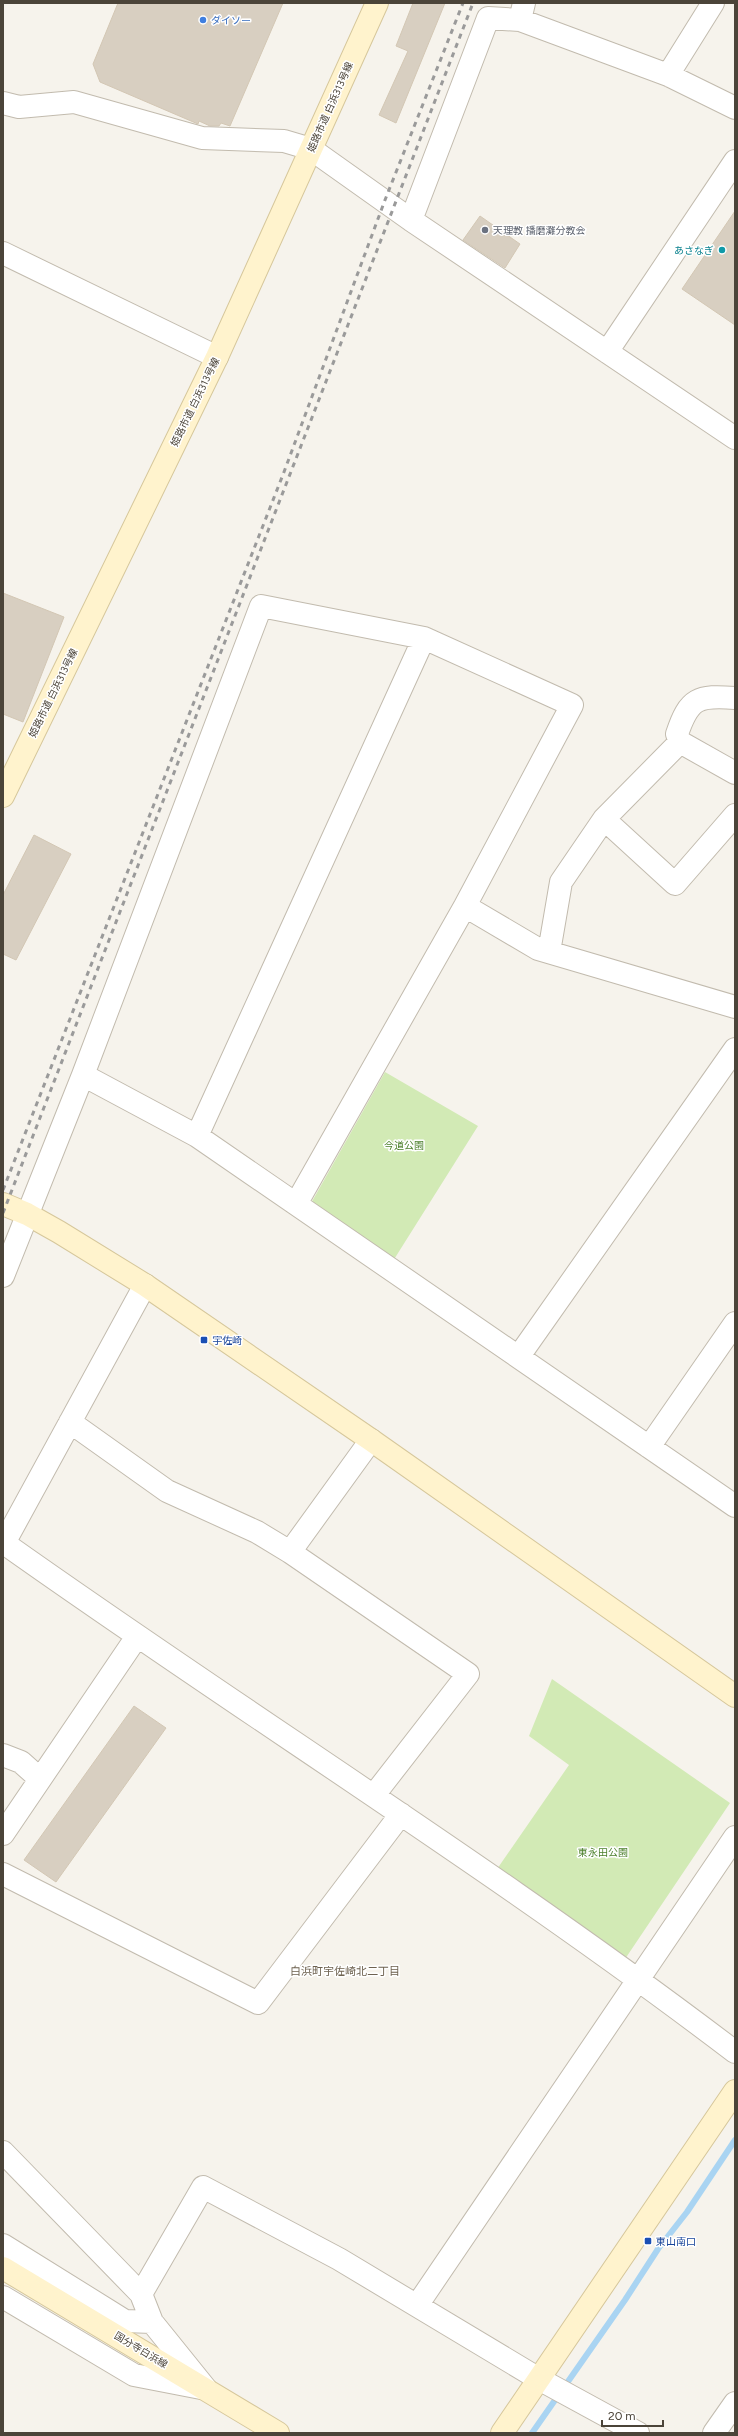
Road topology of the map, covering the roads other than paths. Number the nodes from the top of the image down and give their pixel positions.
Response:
1 (377, 3) edge
2 (713, 3) edge
3 (522, 12) edge
4 (668, 75) junction
5 (3, 103) edge
6 (735, 108) edge
7 (312, 149) junction
8 (735, 161) edge
9 (411, 220) junction
10 (3, 253) edge
11 (607, 352) junction
12 (217, 357) junction
13 (735, 438) edge
14 (424, 638) junction
15 (735, 698) edge
16 (680, 742) junction
17 (735, 773) edge
18 (3, 796) edge
19 (735, 815) edge
20 (604, 819) junction
21 (465, 906) junction
22 (549, 952) junction
23 (735, 1007) edge
24 (735, 1049) edge
25 (83, 1075) junction
26 (197, 1136) junction
27 (3, 1204) edge
28 (296, 1204) junction
29 (27, 1214) junction
30 (3, 1276) edge
31 (145, 1285) junction
32 (735, 1322) edge
33 (519, 1356) junction
34 (70, 1422) junction
35 (372, 1440) junction
36 (649, 1447) junction
37 (735, 1506) edge
38 (3, 1544) edge
39 (290, 1552) junction
40 (136, 1638) junction
41 (735, 1696) edge
42 (3, 1755) edge
43 (40, 1779) junction
44 (374, 1795) junction
45 (401, 1814) junction
46 (3, 1834) edge
47 (735, 1837) edge
48 (3, 1874) edge
49 (639, 1979) junction
50 (735, 2052) edge
51 (735, 2091) edge
52 (3, 2152) edge
53 (3, 2245) edge
54 (3, 2268) edge
55 (141, 2294) junction
56 (3, 2297) edge
57 (418, 2304) junction
58 (152, 2322) junction
59 (539, 2379) junction
60 (206, 2389) junction
61 (735, 2403) edge
62 (278, 2433) edge
63 (502, 2433) edge
64 (638, 2433) edge
65 (714, 2433) edge

1 - 7 street, 姫路市道 白浜313号線
2 - 4 street
3 - 4 street
3 - 9 street
4 - 6 street
5 - 7 street
7 - 9 street
7 - 12 street, 姫路市道 白浜313号線
8 - 11 street
9 - 11 street
10 - 12 street
11 - 13 street
12 - 18 street, 姫路市道 白浜313号線
14 - 21 street
14 - 25 street
14 - 26 street
15 - 16 street
16 - 17 street
16 - 20 street
19 - 20 street
20 - 22 street
21 - 22 street
21 - 28 street
22 - 23 street
24 - 33 street
25 - 26 street
25 - 29 street
26 - 28 street
27 - 29 street
28 - 33 street
29 - 30 street
29 - 31 street
31 - 34 street
31 - 35 street
32 - 36 street
33 - 36 street
34 - 38 street
34 - 39 street
35 - 39 street
35 - 41 street
36 - 37 street
38 - 40 street
39 - 44 street
40 - 43 street
40 - 44 street
42 - 43 street
43 - 46 street
44 - 45 street
45 - 48 street
45 - 49 street
47 - 49 street
49 - 50 street
49 - 57 street
51 - 59 street
52 - 55 street
53 - 58 street
54 - 60 street, 国分寺白浜線
55 - 57 street
55 - 58 street
56 - 60 street
57 - 59 street
58 - 60 street
59 - 63 street
59 - 64 street
60 - 62 street, 国分寺白浜線
61 - 65 street

